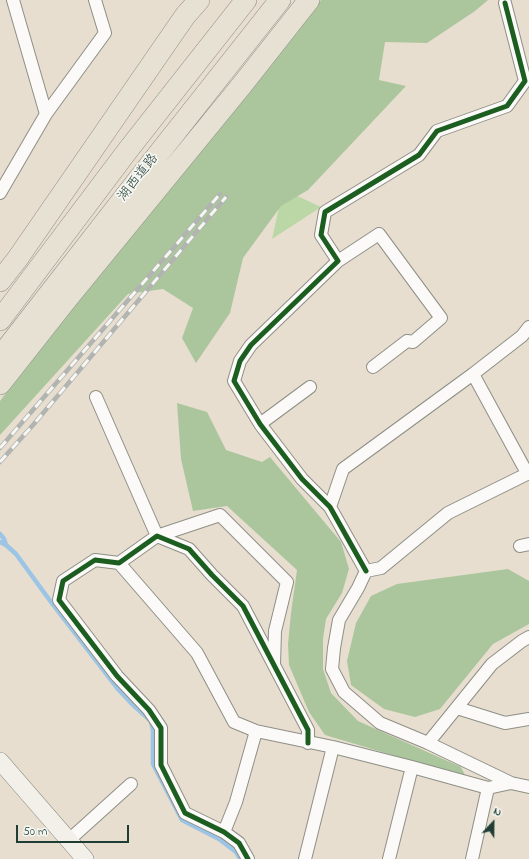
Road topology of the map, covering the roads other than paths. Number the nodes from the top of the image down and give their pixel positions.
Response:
1 (13, 0) edge
2 (95, 0) edge
3 (199, 0) edge
4 (246, 0) edge
5 (280, 0) edge
6 (309, 0) edge
7 (505, 3) dead end
8 (46, 114) junction
9 (0, 193) edge
10 (338, 261) junction
11 (0, 282) edge
12 (0, 320) edge
13 (529, 327) edge
14 (0, 357) edge
15 (373, 367) dead end
16 (473, 374) junction
17 (0, 384) edge
18 (310, 387) dead end
19 (96, 397) dead end
20 (260, 424) junction
21 (528, 473) edge
22 (330, 507) junction
23 (157, 536) junction
24 (119, 562) junction
25 (366, 571) junction
26 (529, 637) edge
27 (274, 666) junction
28 (457, 708) junction
29 (529, 719) edge
30 (256, 731) junction
31 (308, 743) junction
32 (428, 743) junction
33 (333, 747) junction
34 (0, 761) edge
35 (412, 767) junction
36 (511, 783) junction
37 (131, 784) dead end
38 (529, 787) edge
39 (488, 788) junction
40 (224, 832) junction
41 (69, 840) junction
42 (85, 859) edge
43 (248, 859) edge
44 (305, 859) edge
45 (389, 859) edge
46 (472, 859) edge

1 - 8 street
2 - 8 street
3 - 11 highway
4 - 12 highway, 湖西道路
5 - 14 highway, 湖西道路
6 - 17 highway
7 - 10 street
8 - 9 street
10 - 15 street
10 - 20 street
13 - 16 street
16 - 21 street
16 - 22 street
18 - 20 street
19 - 23 street
20 - 22 street
21 - 25 street
22 - 25 street
23 - 24 street
23 - 27 street
23 - 27 street
24 - 30 street
24 - 40 street
25 - 32 street
26 - 28 street
27 - 31 street
28 - 29 street
28 - 32 street
30 - 31 street
30 - 40 street
31 - 33 street
32 - 36 street
33 - 35 street
33 - 44 street
34 - 41 street
35 - 39 street
35 - 45 street
36 - 38 street
36 - 39 street
37 - 41 street
39 - 46 street
40 - 43 street
41 - 42 street

